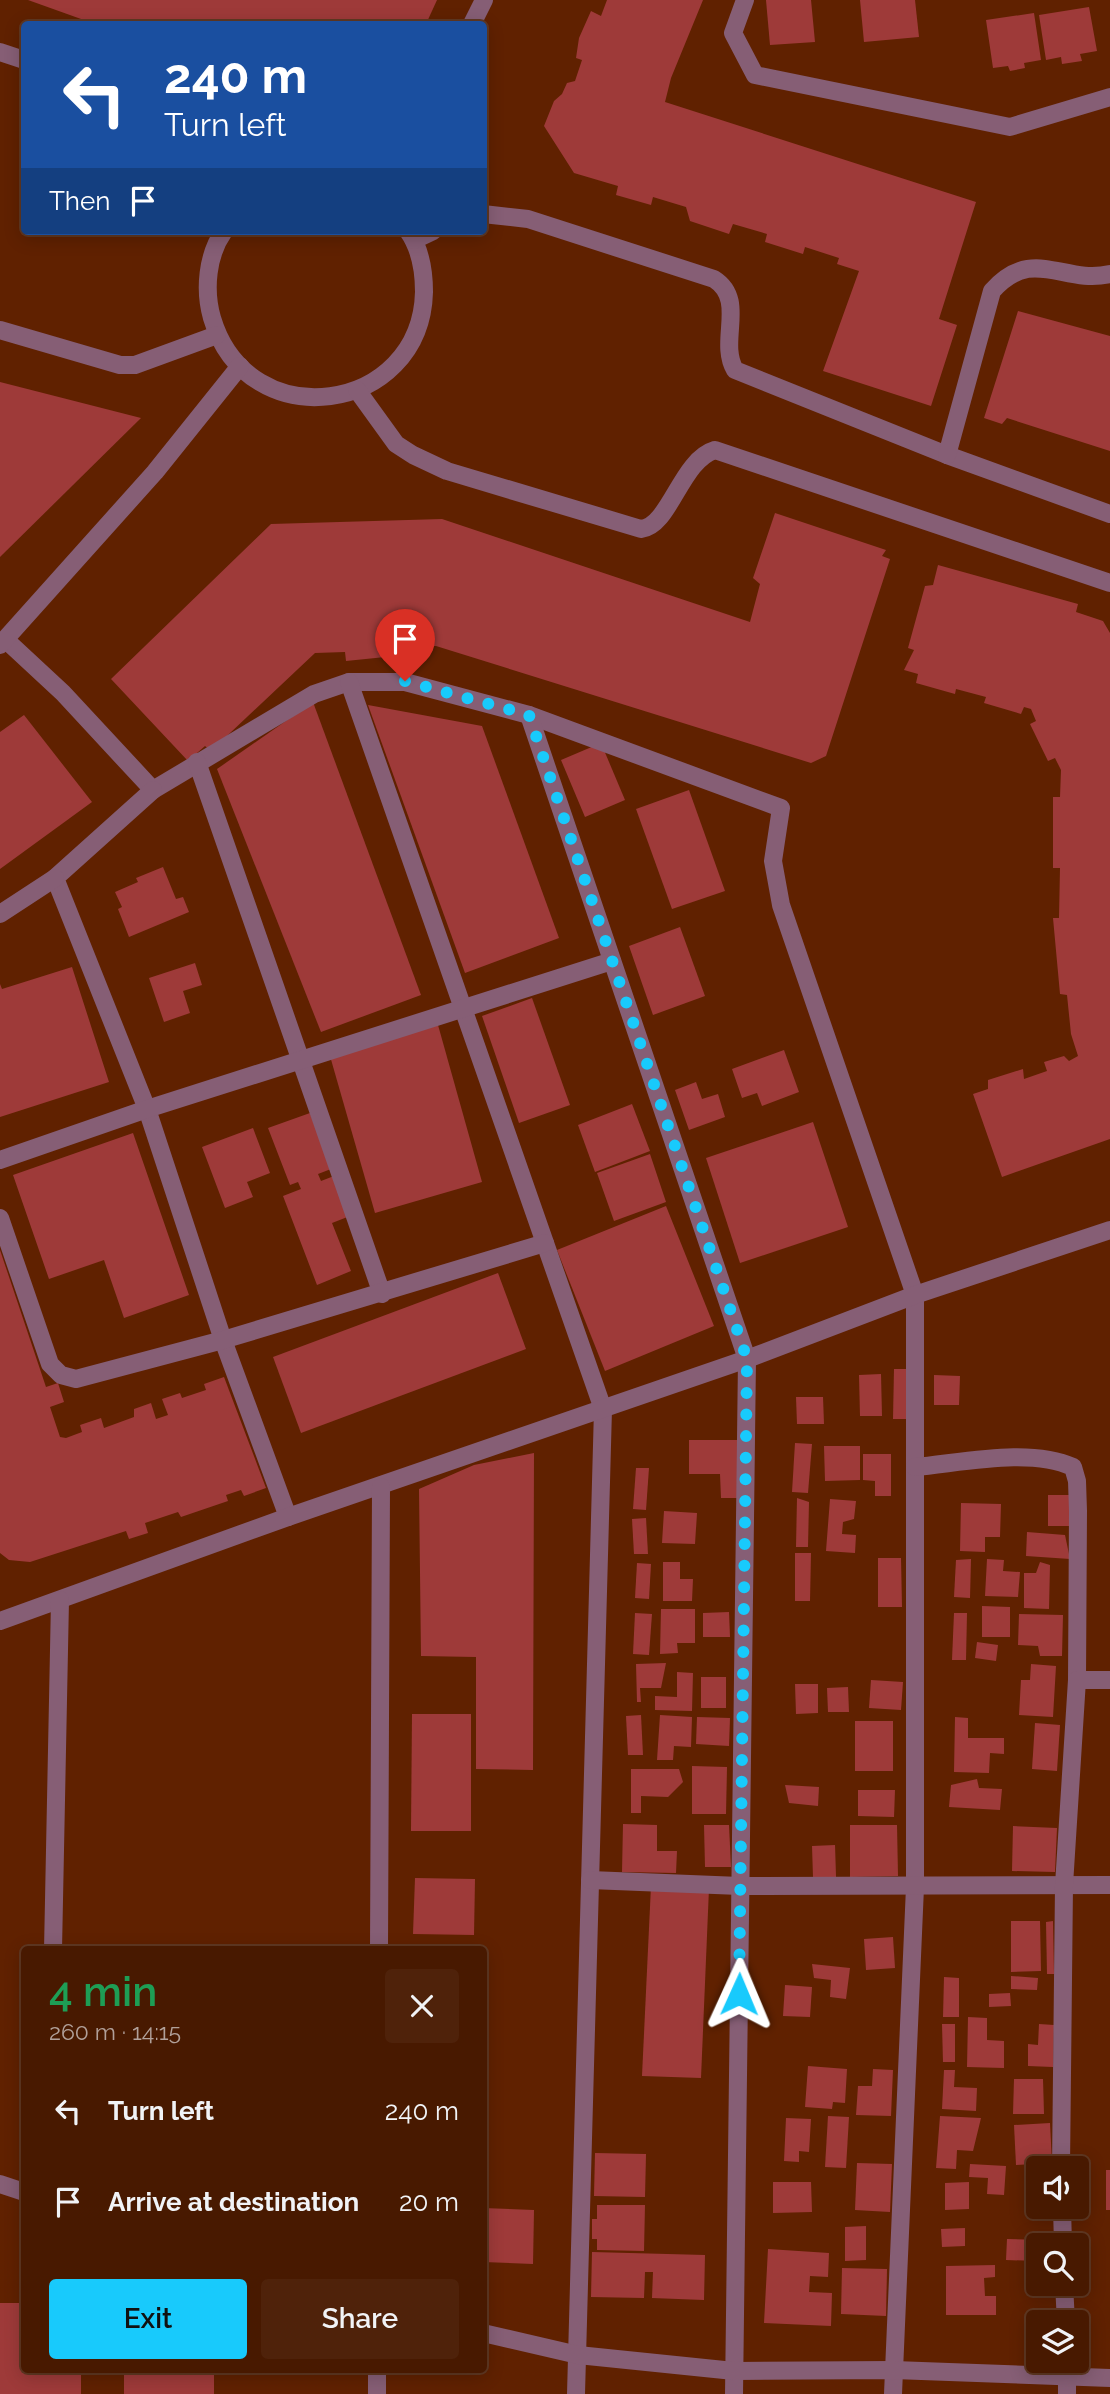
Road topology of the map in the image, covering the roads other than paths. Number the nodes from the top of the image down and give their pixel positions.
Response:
1 (484, 0) edge
2 (745, 0) edge
3 (474, 21) edge
4 (0, 52) edge
5 (21, 59) edge
6 (1110, 97) edge
7 (487, 214) edge
8 (222, 235) edge
9 (411, 235) edge
10 (1110, 274) edge
11 (0, 330) edge
12 (217, 335) junction
13 (240, 366) junction
14 (357, 390) junction
15 (947, 455) junction
16 (1110, 514) edge
17 (1110, 583) edge
18 (4, 643) edge
19 (349, 682) junction
20 (529, 715) junction
21 (197, 762) junction
22 (153, 790) junction
23 (55, 878) junction
24 (0, 914) edge
25 (612, 961) junction
26 (463, 1009) junction
27 (301, 1061) junction
28 (147, 1109) junction
29 (0, 1160) edge
30 (0, 1218) edge
31 (1110, 1230) edge
32 (545, 1243) junction
33 (382, 1294) junction
34 (915, 1295) junction
35 (223, 1340) junction
36 (747, 1359) junction
37 (603, 1409) junction
38 (915, 1467) junction
39 (381, 1487) junction
40 (288, 1517) junction
41 (60, 1600) junction
42 (0, 1621) edge
43 (1110, 1680) edge
44 (1077, 1681) junction
45 (590, 1880) junction
46 (1064, 1885) junction
47 (1110, 1885) edge
48 (740, 1886) junction
49 (915, 1887) junction
50 (53, 1946) edge
51 (379, 1946) edge
52 (1061, 2156) edge
53 (0, 2184) edge
54 (21, 2191) edge
55 (487, 2334) edge
56 (578, 2355) junction
57 (894, 2370) junction
58 (734, 2371) junction
59 (377, 2373) edge
60 (1067, 2377) edge
61 (1110, 2378) edge
62 (377, 2394) edge
63 (576, 2394) edge
64 (734, 2394) edge
65 (893, 2394) edge

1 - 3 street
2 - 6 street
4 - 5 street
7 - 15 street
8 - 12 street
9 - 14 street
10 - 15 street
11 - 12 street
12 - 13 street
13 - 14 street
13 - 18 street
14 - 17 street
15 - 16 street
18 - 22 street
19 - 20 street
19 - 21 street
19 - 26 street
20 - 25 street
20 - 34 street
21 - 22 street
21 - 27 street
22 - 23 street
23 - 24 street
23 - 28 street
25 - 26 street
25 - 36 street
26 - 27 street
26 - 32 street
27 - 28 street
27 - 33 street
28 - 29 street
28 - 35 street
30 - 35 street
31 - 34 street
32 - 33 street
32 - 37 street
33 - 35 street
34 - 36 street
34 - 38 street
35 - 40 street
36 - 37 street
36 - 48 street
37 - 39 street
37 - 45 street
38 - 44 street
38 - 49 street
39 - 40 street
39 - 51 street
40 - 41 street
41 - 42 street
41 - 50 street
43 - 44 street
44 - 46 street
45 - 48 street
45 - 56 street
46 - 47 street
46 - 49 street
46 - 52 street
48 - 49 street
48 - 58 street
49 - 57 street
53 - 54 street
55 - 56 street
56 - 58 street
56 - 63 street
57 - 58 street
57 - 60 street
57 - 65 street
58 - 64 street
59 - 62 street
60 - 61 street

